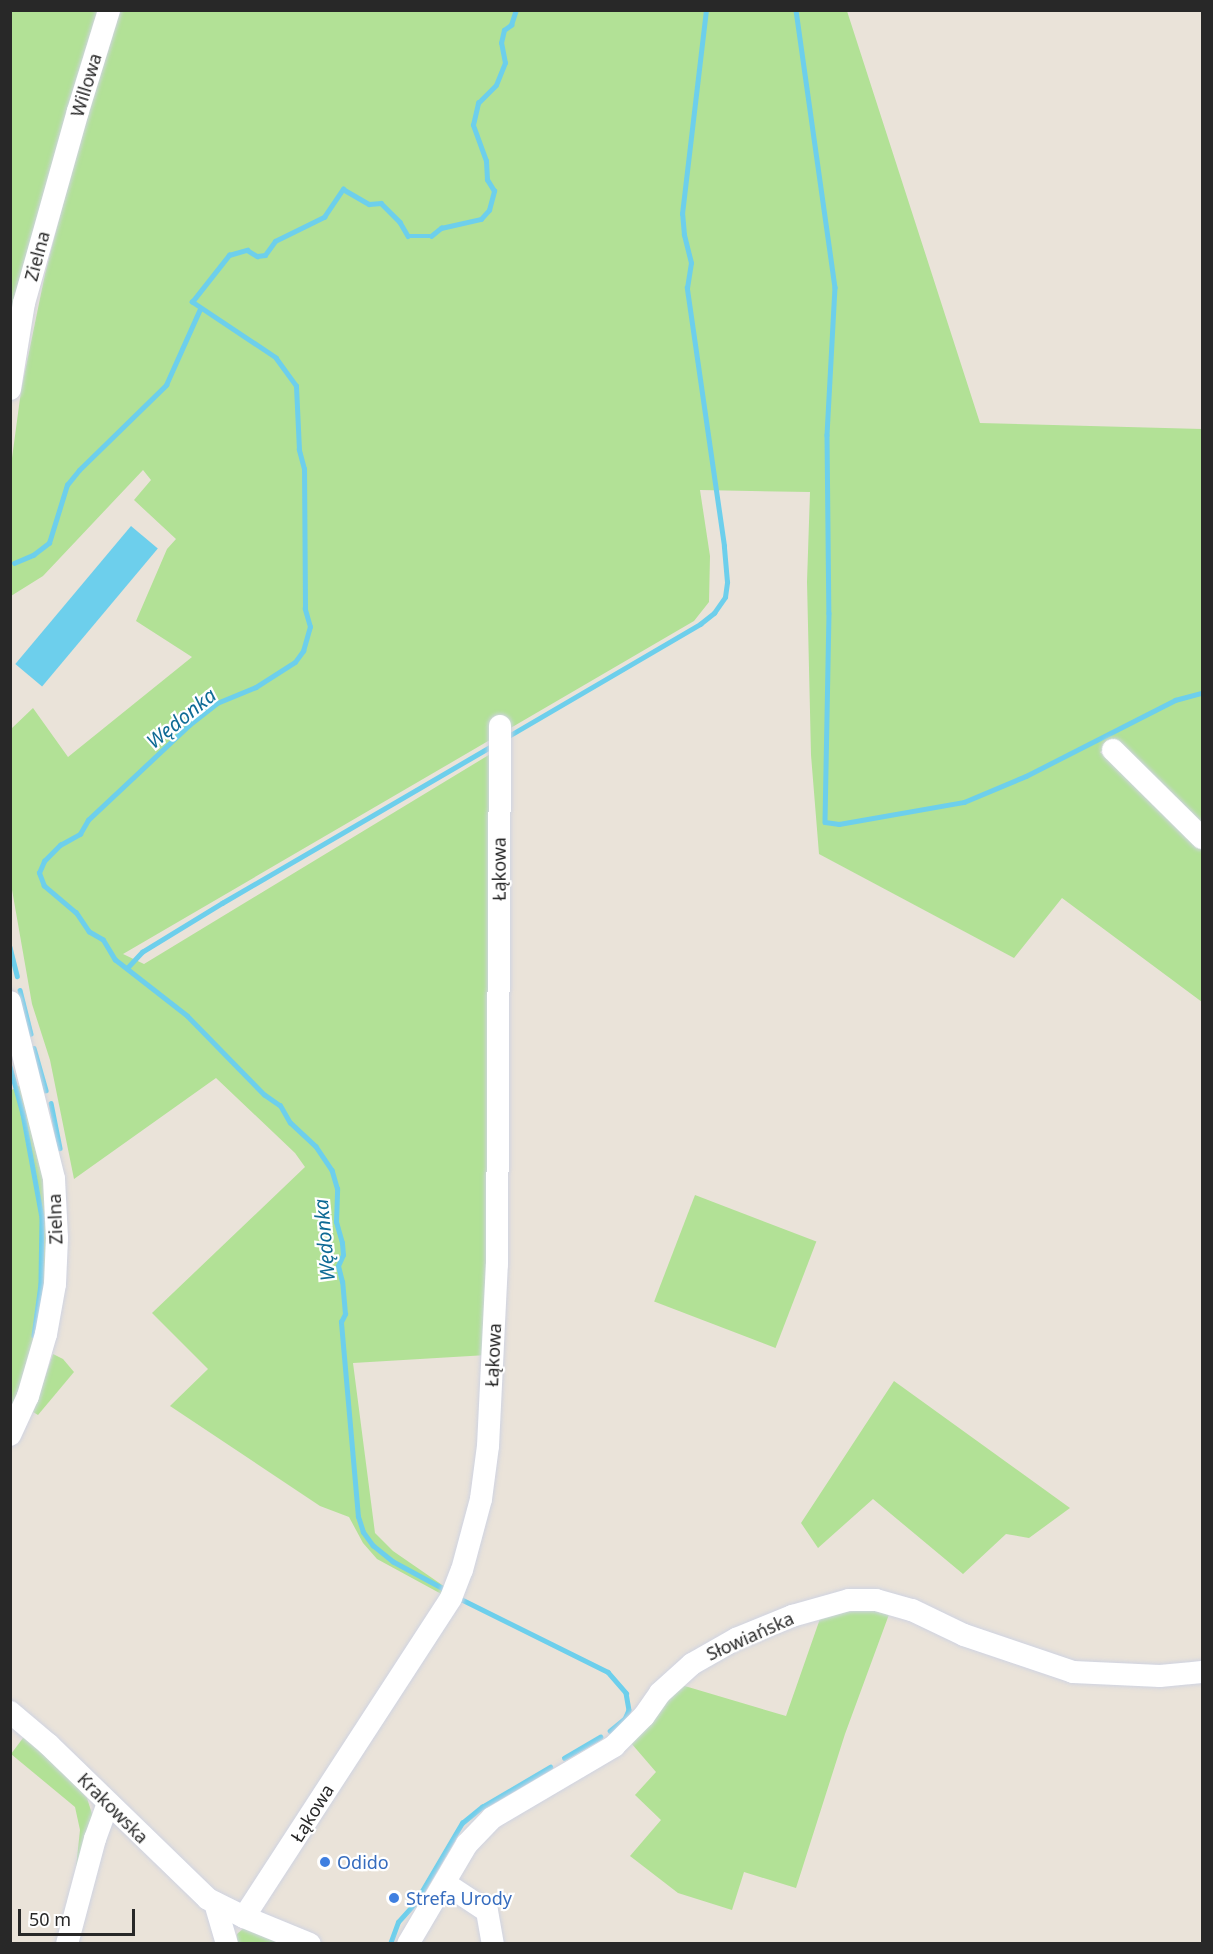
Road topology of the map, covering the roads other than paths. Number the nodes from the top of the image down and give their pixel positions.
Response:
1 (109, 10) edge
2 (63, 159) joint
3 (10, 389) edge
4 (500, 726) dead end
5 (1113, 750) dead end
6 (1203, 838) edge
7 (10, 1002) edge
8 (10, 1435) edge
9 (1203, 1672) edge
10 (10, 1712) edge
11 (108, 1803) junction
12 (446, 1884) junction
13 (215, 1903) junction
14 (244, 1917) junction
15 (67, 1944) edge
16 (227, 1944) edge
17 (310, 1944) edge
18 (408, 1944) edge
19 (493, 1944) edge

1 - 2 street, Willowa
2 - 3 street, Zielna
4 - 14 street, Łąkowa
5 - 6 street
7 - 8 street, Zielna
9 - 12 street, Słowiańska
10 - 11 street, Krakowska
11 - 13 street, Krakowska
11 - 15 street
12 - 18 street, Słowiańska
12 - 19 street
13 - 14 street, Krakowska
13 - 16 street
14 - 17 street, Krakowska

